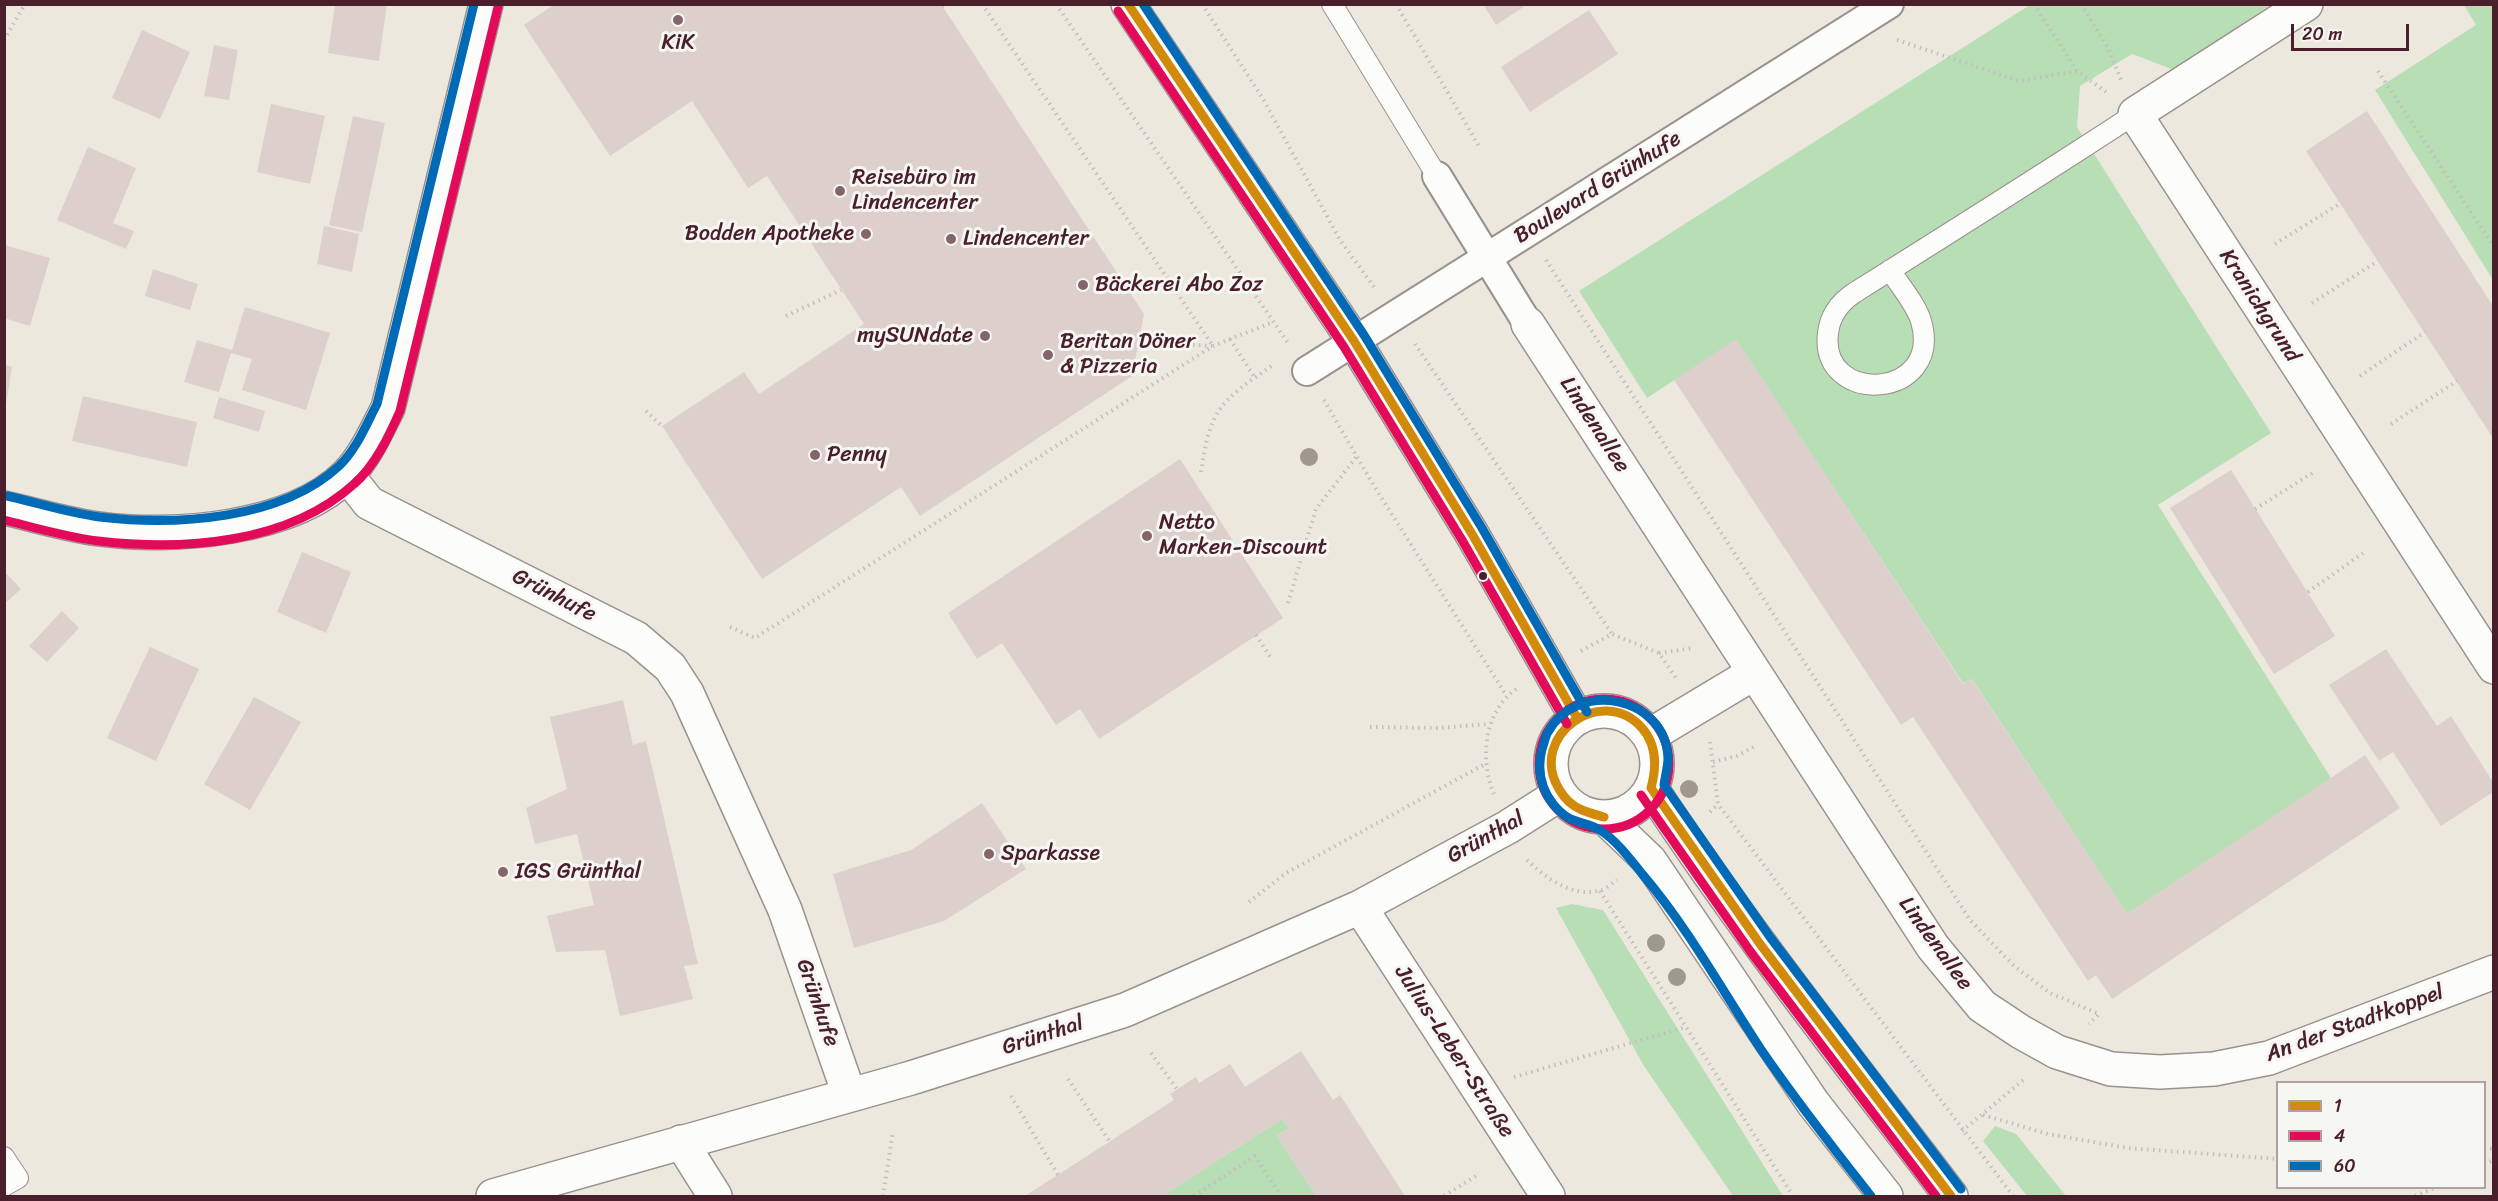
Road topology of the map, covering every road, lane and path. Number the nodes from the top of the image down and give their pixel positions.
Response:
1 (25, 4) edge
2 (486, 4) edge
3 (982, 4) edge
4 (1128, 4) edge
5 (1202, 4) edge
6 (1332, 4) edge
7 (1396, 4) edge
8 (1889, 4) edge
9 (2034, 4) edge
10 (2081, 4) edge
11 (2306, 4) edge
12 (1855, 26) junction
13 (4, 40) edge
14 (2077, 71) junction
15 (2378, 71) dead end
16 (2135, 114) junction
17 (1480, 148) dead end
18 (1437, 176) joint
19 (2341, 203) dead end
20 (1527, 231) junction
21 (1340, 240) dead end
22 (2275, 244) dead end
23 (2493, 247) edge
24 (1486, 256) junction
25 (2378, 261) dead end
26 (1890, 270) junction
27 (841, 290) dead end
28 (2312, 303) dead end
29 (786, 316) dead end
30 (1273, 322) dead end
31 (1528, 324) joint
32 (2424, 332) dead end
33 (1230, 339) junction
34 (1354, 341) junction
35 (1139, 342) dead end
36 (1213, 346) junction
37 (1274, 364) dead end
38 (1307, 371) dead end
39 (2360, 376) dead end
40 (1255, 378) junction
41 (1441, 380) dead end
42 (2457, 381) dead end
43 (646, 411) dead end
44 (2391, 424) dead end
45 (662, 426) dead end
46 (1357, 456) dead end
47 (1201, 472) dead end
48 (2314, 472) dead end
49 (347, 475) junction
50 (4, 508) edge
51 (2256, 509) dead end
52 (2366, 551) dead end
53 (2308, 592) dead end
54 (1288, 603) dead end
55 (730, 627) dead end
56 (1612, 634) junction
57 (1256, 636) dead end
58 (1697, 646) dead end
59 (1659, 653) junction
60 (1271, 658) dead end
61 (2493, 667) edge
62 (1549, 668) junction
63 (1754, 673) junction
64 (1696, 708) junction
65 (1577, 718) junction
66 (1490, 724) junction
67 (1370, 728) dead end
68 (1649, 736) junction
69 (1485, 764) junction
70 (1651, 788) junction
71 (1560, 794) junction
72 (1718, 804) junction
73 (1604, 817) junction
74 (1509, 827) junction
75 (1684, 838) junction
76 (1650, 861) junction
77 (1600, 891) junction
78 (1249, 902) dead end
79 (1360, 907) junction
80 (2493, 972) edge
81 (2099, 1014) dead end
82 (1686, 1027) junction
83 (2057, 1052) junction
84 (1151, 1053) dead end
85 (2214, 1069) joint
86 (1068, 1079) dead end
87 (1478, 1088) junction
88 (1177, 1089) dead end
89 (849, 1094) junction
90 (1011, 1096) dead end
91 (1982, 1115) junction
92 (893, 1131) dead end
93 (1962, 1131) junction
94 (681, 1142) junction
95 (1110, 1142) dead end
96 (4, 1157) edge
97 (2276, 1159) edge
98 (1058, 1175) dead end
99 (1476, 1176) dead end
100 (4, 1186) edge
101 (2432, 1189) edge
102 (493, 1197) edge
103 (715, 1197) edge
104 (883, 1197) edge
105 (1194, 1197) edge
106 (1281, 1197) edge
107 (1444, 1197) edge
108 (1548, 1197) edge
109 (1793, 1197) edge
110 (1886, 1197) edge
111 (1951, 1197) edge
112 (2013, 1197) edge
113 (2415, 1197) edge

1 - 13 path
2 - 49 street
3 - 36 path
4 - 34 street
5 - 21 path
6 - 18 lane
7 - 17 path
8 - 12 street, Boulevard Grünhufe
9 - 14 path
10 - 16 path
11 - 16 street
12 - 14 path
12 - 20 street, Boulevard Grünhufe
14 - 16 path
15 - 23 path
16 - 26 lane
16 - 61 street, Kranichgrund
18 - 24 street, Lindenallee
19 - 22 path
20 - 24 street, Boulevard Grünhufe
20 - 81 path
24 - 31 street, Lindenallee
24 - 34 street, Boulevard Grünhufe
25 - 28 path
26 - 26 lane
27 - 29 path
30 - 33 path
31 - 63 street, Lindenallee
32 - 39 path
33 - 36 path
33 - 40 path
34 - 38 street, Boulevard Grünhufe
34 - 62 street
35 - 36 path
36 - 55 path
37 - 40 path
40 - 47 path
41 - 56 path
42 - 44 path
43 - 45 path
46 - 54 path
48 - 51 path
49 - 50 street
49 - 89 street, Grünhufe
52 - 53 path
56 - 59 path
56 - 62 path
57 - 60 path
58 - 59 path
59 - 64 path
62 - 65 street
62 - 66 path
63 - 64 street
63 - 83 street, Lindenallee
64 - 68 street
64 - 72 path
65 - 68 street
65 - 71 street
66 - 67 path
66 - 69 path
68 - 70 street
69 - 74 path
69 - 78 path
70 - 73 street
70 - 75 street
71 - 73 street
71 - 74 street, Grünthal
72 - 75 path
72 - 93 path
73 - 76 street
74 - 77 path
74 - 79 street, Grünthal
75 - 111 street
76 - 77 path
76 - 110 street
77 - 82 path
79 - 87 street, Julius-Leber-Straße
79 - 89 street, Grünthal
80 - 85 street, An der Stadtkoppel
82 - 87 path
82 - 109 path
83 - 85 street, Lindenallee
83 - 91 path
84 - 88 path
86 - 95 path
87 - 108 street, Julius-Leber-Straße
89 - 94 street, Grünthal
90 - 98 path
91 - 93 path
91 - 97 path
92 - 104 path
93 - 112 path
94 - 102 street, Grünthal
94 - 103 street
96 - 100 lane
99 - 107 path
101 - 113 path
105 - 106 path

